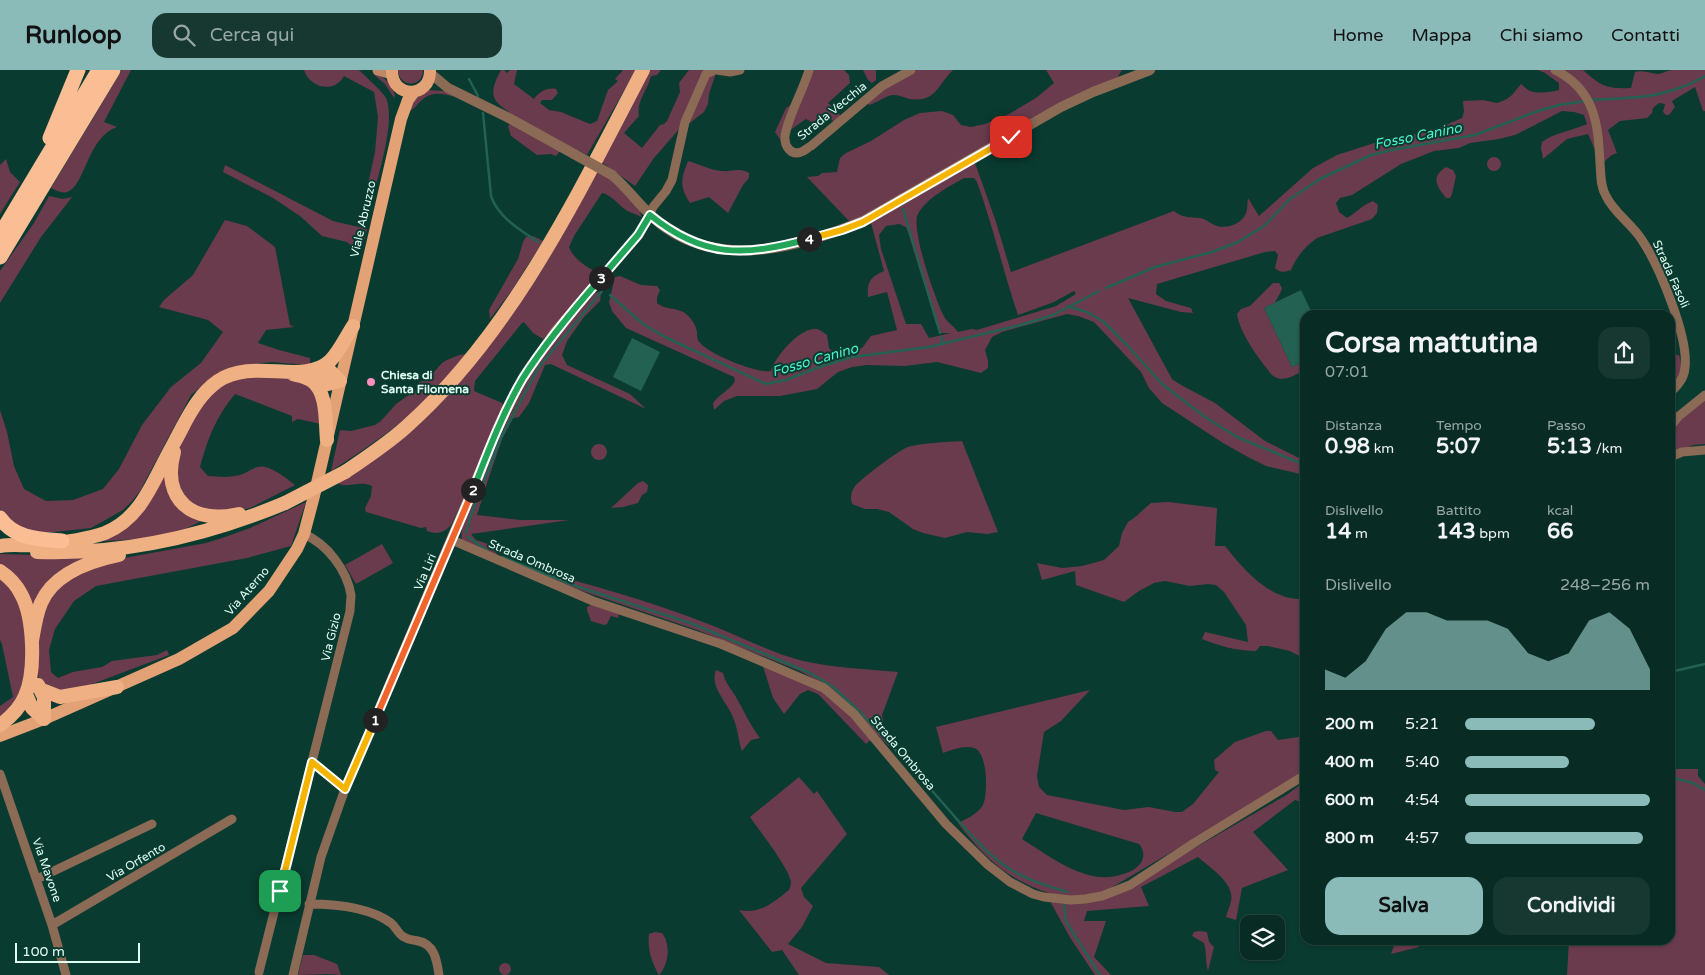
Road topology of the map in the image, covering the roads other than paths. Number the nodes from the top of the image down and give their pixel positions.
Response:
1 (78, 70) edge
2 (99, 70) edge
3 (113, 70) edge
4 (378, 70) edge
5 (642, 70) edge
6 (716, 70) edge
7 (740, 70) edge
8 (809, 70) edge
9 (911, 70) edge
10 (1150, 70) edge
11 (1555, 70) edge
12 (392, 72) edge
13 (429, 75) edge
14 (399, 88) junction
15 (414, 92) junction
16 (401, 119) junction
17 (18, 204) junction
18 (650, 215) junction
19 (0, 235) edge
20 (0, 257) edge
21 (1673, 310) edge
22 (1675, 315) edge
23 (353, 326) junction
24 (320, 368) junction
25 (288, 372) junction
26 (311, 380) junction
27 (340, 381) junction
28 (1675, 388) edge
29 (1705, 395) edge
30 (1675, 421) edge
31 (179, 434) junction
32 (327, 440) junction
33 (1705, 450) edge
34 (1675, 455) edge
35 (272, 509) junction
36 (0, 518) edge
37 (209, 531) junction
38 (304, 534) junction
39 (452, 540) junction
40 (62, 541) junction
41 (0, 546) edge
42 (0, 550) edge
43 (0, 571) edge
44 (32, 641) junction
45 (31, 668) junction
46 (117, 687) junction
47 (42, 690) junction
48 (26, 694) junction
49 (44, 719) junction
50 (0, 725) edge
51 (0, 736) edge
52 (312, 762) junction
53 (0, 774) edge
54 (1300, 778) edge
55 (345, 789) junction
56 (232, 819) dead end
57 (152, 824) dead end
58 (37, 879) junction
59 (309, 904) junction
60 (52, 925) junction
61 (258, 972) dead end
62 (66, 975) edge
63 (293, 975) edge
64 (439, 975) edge

1 - 17 highway
2 - 17 highway
3 - 20 highway
4 - 12 main road
5 - 35 highway, bridge
6 - 7 street
6 - 18 street
8 - 9 street, Strada Vecchia
10 - 18 street
11 - 21 street, Strada Fasoli
12 - 14 main road
13 - 15 main road
13 - 18 street, bridge
14 - 15 main road
14 - 16 main road, Viale Abruzzo
15 - 16 main road, Viale Abruzzo
16 - 23 main road, Viale Abruzzo
17 - 19 highway
18 - 39 street, Via Liri
22 - 28 street, Strada Fasoli
23 - 24 highway
23 - 27 main road, Via Aterno
24 - 25 highway
24 - 27 highway
25 - 26 highway
25 - 31 highway
26 - 27 highway
26 - 32 highway
27 - 32 main road, Via Aterno
29 - 30 street
31 - 35 highway
31 - 40 highway
32 - 38 main road, Via Aterno
33 - 34 street
35 - 37 highway
36 - 40 highway
37 - 42 highway
37 - 44 highway
38 - 46 main road, Via Aterno
38 - 52 street, Via Gizio
39 - 54 street, Strada Ombrosa
39 - 55 street, Via Liri
40 - 41 highway
43 - 44 highway
44 - 45 highway
45 - 47 highway
45 - 48 highway
46 - 47 highway
46 - 49 main road, Via Aterno
47 - 49 highway
48 - 49 highway
48 - 50 highway
49 - 51 main road, Via Aterno
52 - 55 street
52 - 61 street, Via Gizio
53 - 58 street, Via Mavone
55 - 59 street, Via Liri
56 - 60 street, Via Orfento
57 - 58 street
58 - 60 street, Via Mavone
59 - 63 street, Via Liri
59 - 64 street
60 - 62 street, Via Mavone

